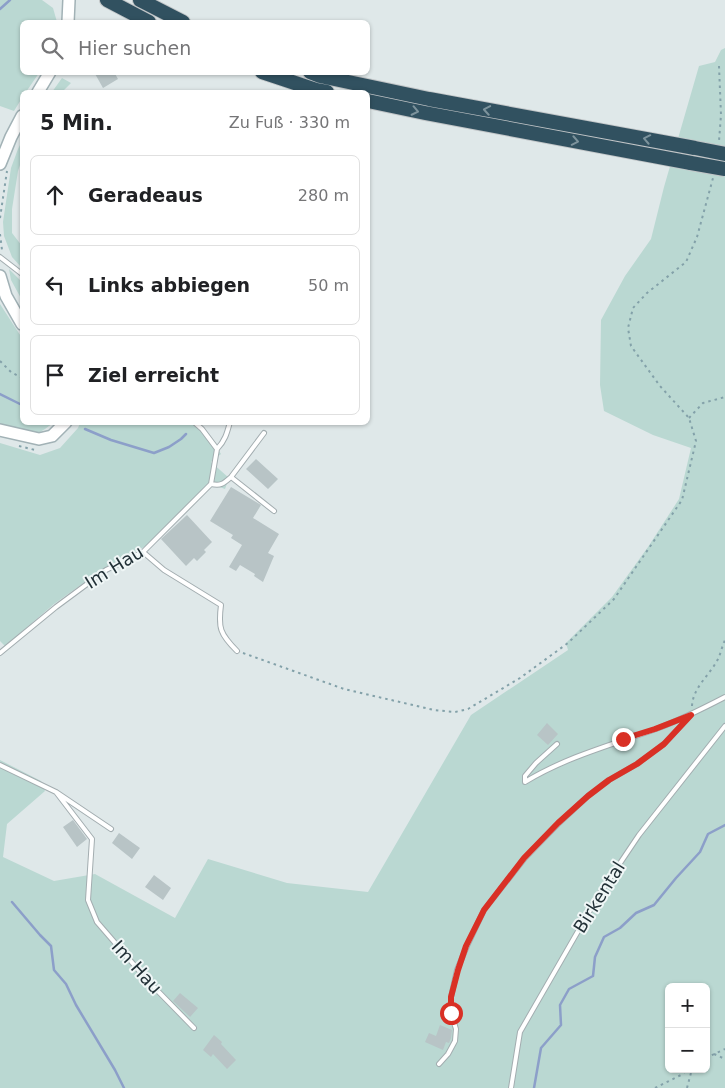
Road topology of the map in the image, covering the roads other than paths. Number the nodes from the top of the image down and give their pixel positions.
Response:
1 (69, 0) edge
2 (108, 0) edge
3 (140, 0) edge
4 (68, 20) edge
5 (145, 20) edge
6 (179, 20) edge
7 (48, 75) edge
8 (271, 75) edge
9 (318, 75) edge
10 (39, 90) edge
11 (316, 90) edge
12 (370, 101) edge
13 (20, 120) edge
14 (722, 150) edge
15 (4, 165) edge
16 (720, 171) edge
17 (0, 257) edge
18 (20, 272) edge
19 (0, 276) edge
20 (20, 320) edge
21 (63, 425) edge
22 (197, 425) edge
23 (229, 425) edge
24 (0, 430) edge
25 (264, 433) dead end
26 (217, 449) junction
27 (231, 477) junction
28 (211, 484) junction
29 (274, 511) dead end
30 (143, 552) junction
31 (1, 650) edge
32 (237, 651) road end
33 (725, 697) edge
34 (691, 715) junction
35 (725, 726) edge
36 (557, 744) dead end
37 (0, 765) edge
38 (56, 792) junction
39 (111, 829) dead end
40 (194, 1028) dead end
41 (439, 1064) dead end
42 (511, 1088) edge

1 - 4 main road
2 - 5 highway
3 - 6 highway
7 - 10 main road
8 - 11 highway
14 -> 9 highway, bridge
12 -> 16 highway, bridge
13 - 15 main road
17 - 18 lane
19 - 20 main road
21 - 24 main road
22 - 26 lane
23 - 26 lane
25 - 27 lane
26 - 28 lane
27 - 28 lane
27 - 29 lane
28 - 30 lane, Im Hau
30 - 31 lane, Im Hau
30 - 32 lane
33 - 34 lane
34 - 36 lane
34 - 41 lane
35 - 42 lane, Birkental
37 - 38 lane, Im Hau
38 - 39 lane, Im Hau
38 - 40 lane, Im Hau

